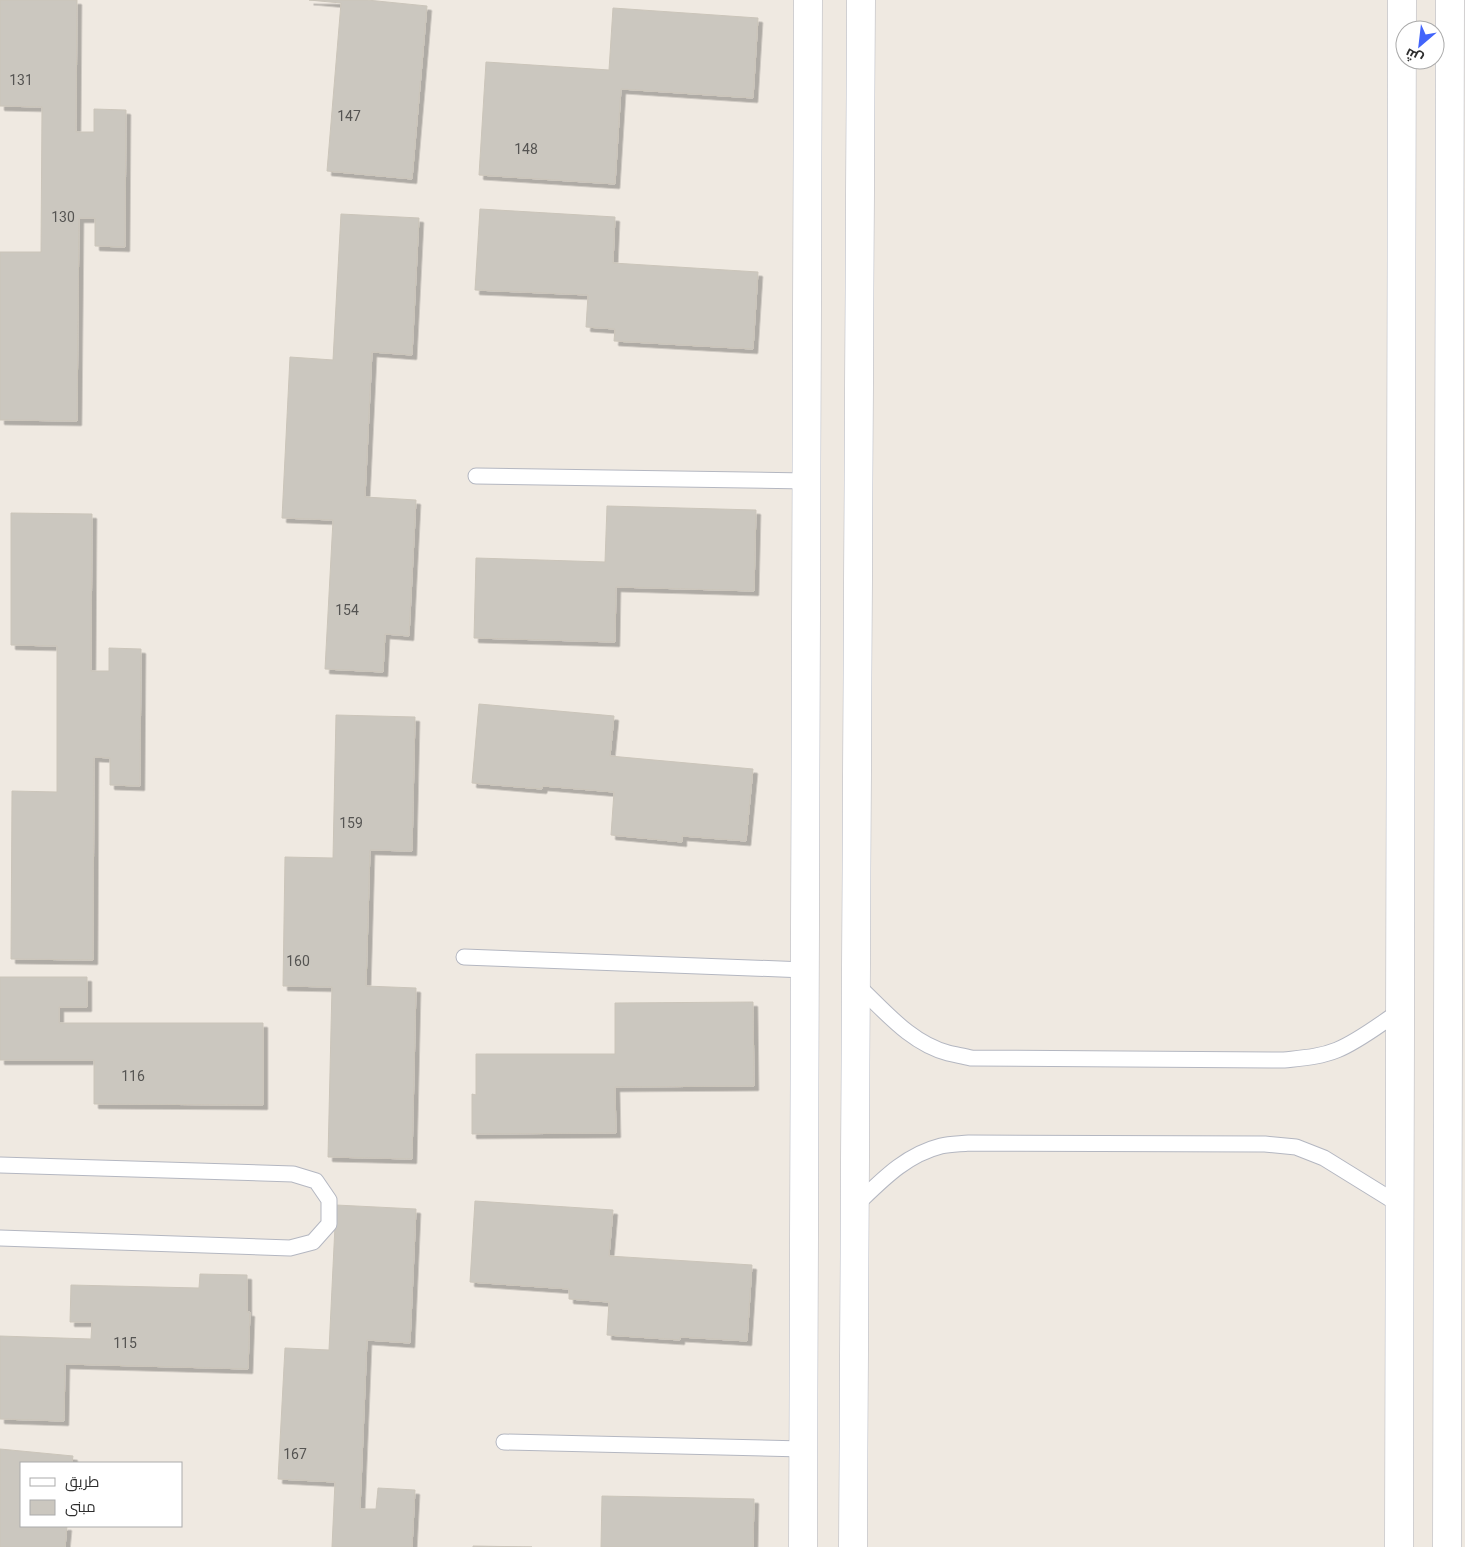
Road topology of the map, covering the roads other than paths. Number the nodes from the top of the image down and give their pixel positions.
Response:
1 (808, 0) edge
2 (861, 0) edge
3 (1402, 0) edge
4 (1450, 0) edge
5 (1457, 462) edge
6 (476, 476) dead end
7 (807, 481) junction
8 (464, 956) dead end
9 (1457, 962) edge
10 (805, 970) junction
11 (856, 984) junction
12 (1400, 1011) junction
13 (0, 1165) edge
14 (1400, 1205) junction
15 (855, 1206) junction
16 (0, 1238) edge
17 (504, 1442) dead end
18 (803, 1449) junction
19 (1456, 1455) edge
20 (803, 1547) edge
21 (853, 1547) edge
22 (1399, 1547) edge
23 (1447, 1547) edge

1 - 7 street
2 - 11 street
3 - 12 street
4 - 5 street
5 - 9 street
6 - 7 lane
7 - 10 street
8 - 10 lane
9 - 19 street
10 - 18 street
11 - 12 lane
11 - 15 street
12 - 14 street
13 - 16 lane
14 - 15 lane
14 - 22 street
15 - 21 street
17 - 18 lane
18 - 20 street
19 - 23 street

